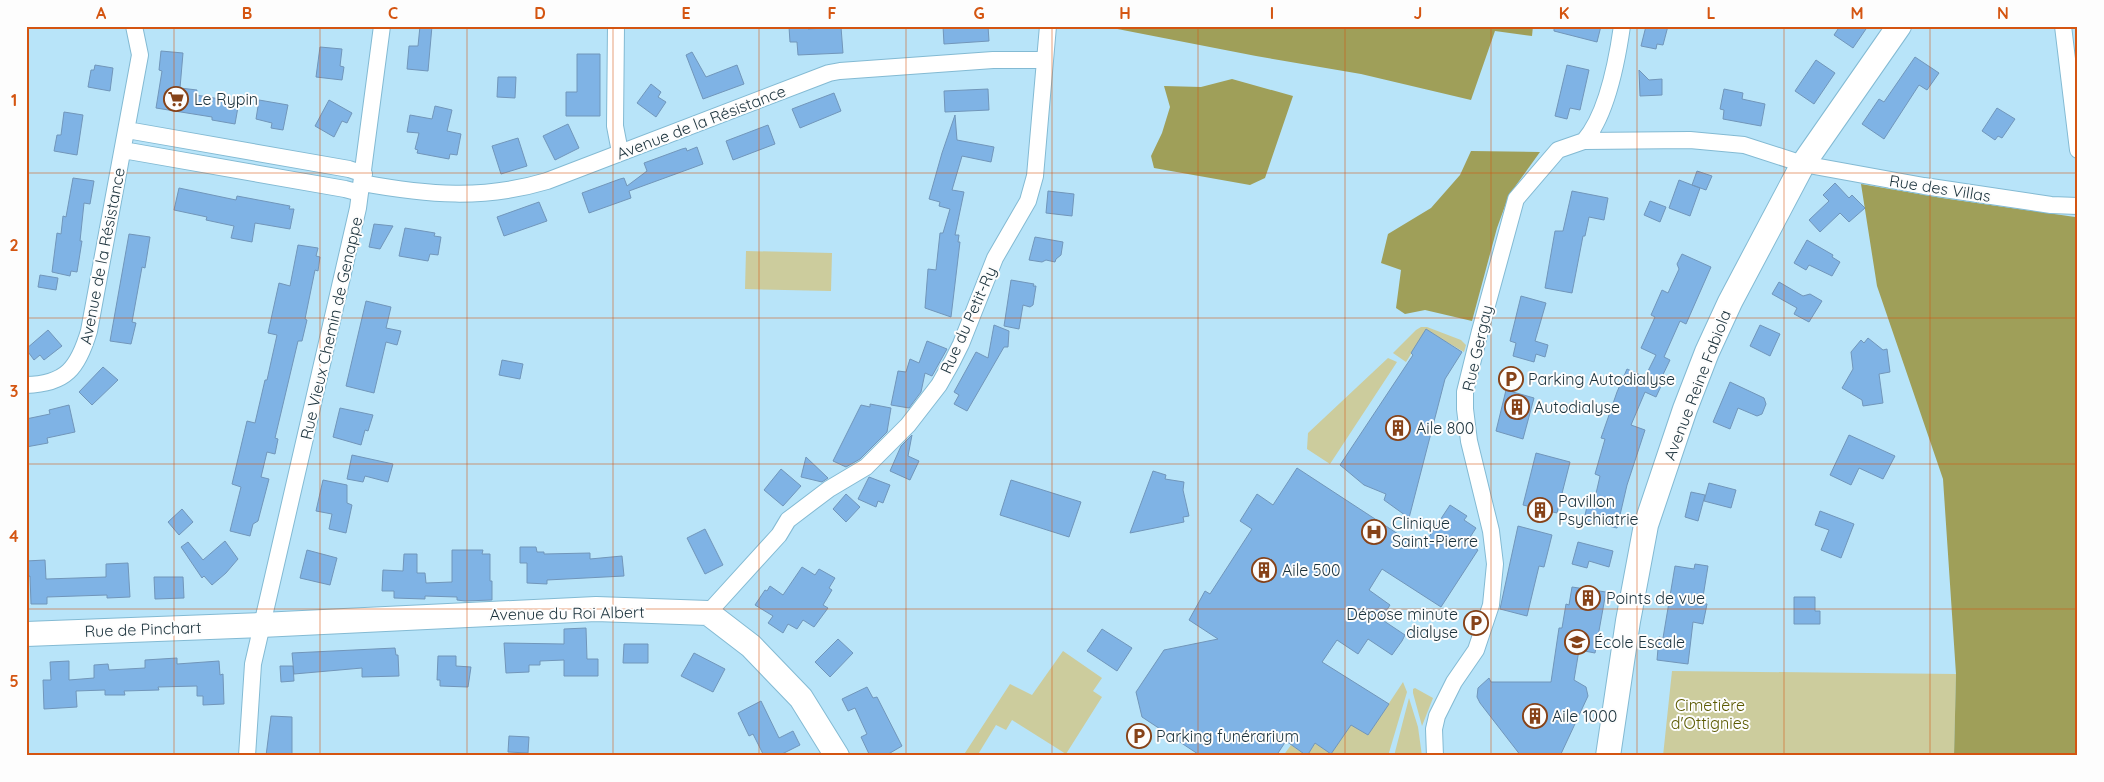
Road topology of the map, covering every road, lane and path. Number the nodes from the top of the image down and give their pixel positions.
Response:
1 (134, 26) edge
2 (382, 26) edge
3 (616, 26) edge
4 (1048, 26) edge
5 (1622, 26) edge
6 (1899, 26) edge
7 (2063, 26) edge
8 (1044, 60) junction
9 (127, 130) junction
10 (1584, 141) junction
11 (123, 150) junction
12 (2078, 150) edge
13 (249, 152) junction
14 (620, 152) junction
15 (1803, 164) junction
16 (245, 170) junction
17 (362, 183) junction
18 (2078, 206) edge
19 (26, 385) edge
20 (708, 613) junction
21 (261, 626) junction
22 (26, 634) edge
23 (248, 756) edge
24 (837, 756) edge
25 (1435, 756) edge
26 (1608, 756) edge

1 - 9 street
2 - 17 street, Rue Vieux Chemin de Genappe
3 - 14 street
4 - 8 street, Rue du Petit-Ry
5 - 10 street
6 - 15 main road, Avenue Reine Fabiola
7 - 12 street
8 - 14 street, Avenue de la Résistance
8 - 20 street, Rue du Petit-Ry
9 - 11 street, Avenue de la Résistance
9 - 13 street, Avenue de la Résistance
10 - 15 street, Rue Gergay
10 - 25 street, Rue Gergay
11 - 16 street, Avenue de la Résistance
11 - 19 street, Avenue de la Résistance
13 - 16 street
13 - 17 street, Avenue de la Résistance
14 - 17 street, Avenue de la Résistance
15 - 18 street, Rue des Villas
15 - 26 main road, Avenue Reine Fabiola
16 - 17 street, Avenue de la Résistance
17 - 21 street, Rue Vieux Chemin de Genappe
20 - 21 main road, Avenue du Roi Albert
20 - 24 main road
21 - 22 main road, Rue de Pinchart
21 - 23 street, Rue Vieux Chemin de Genappe

